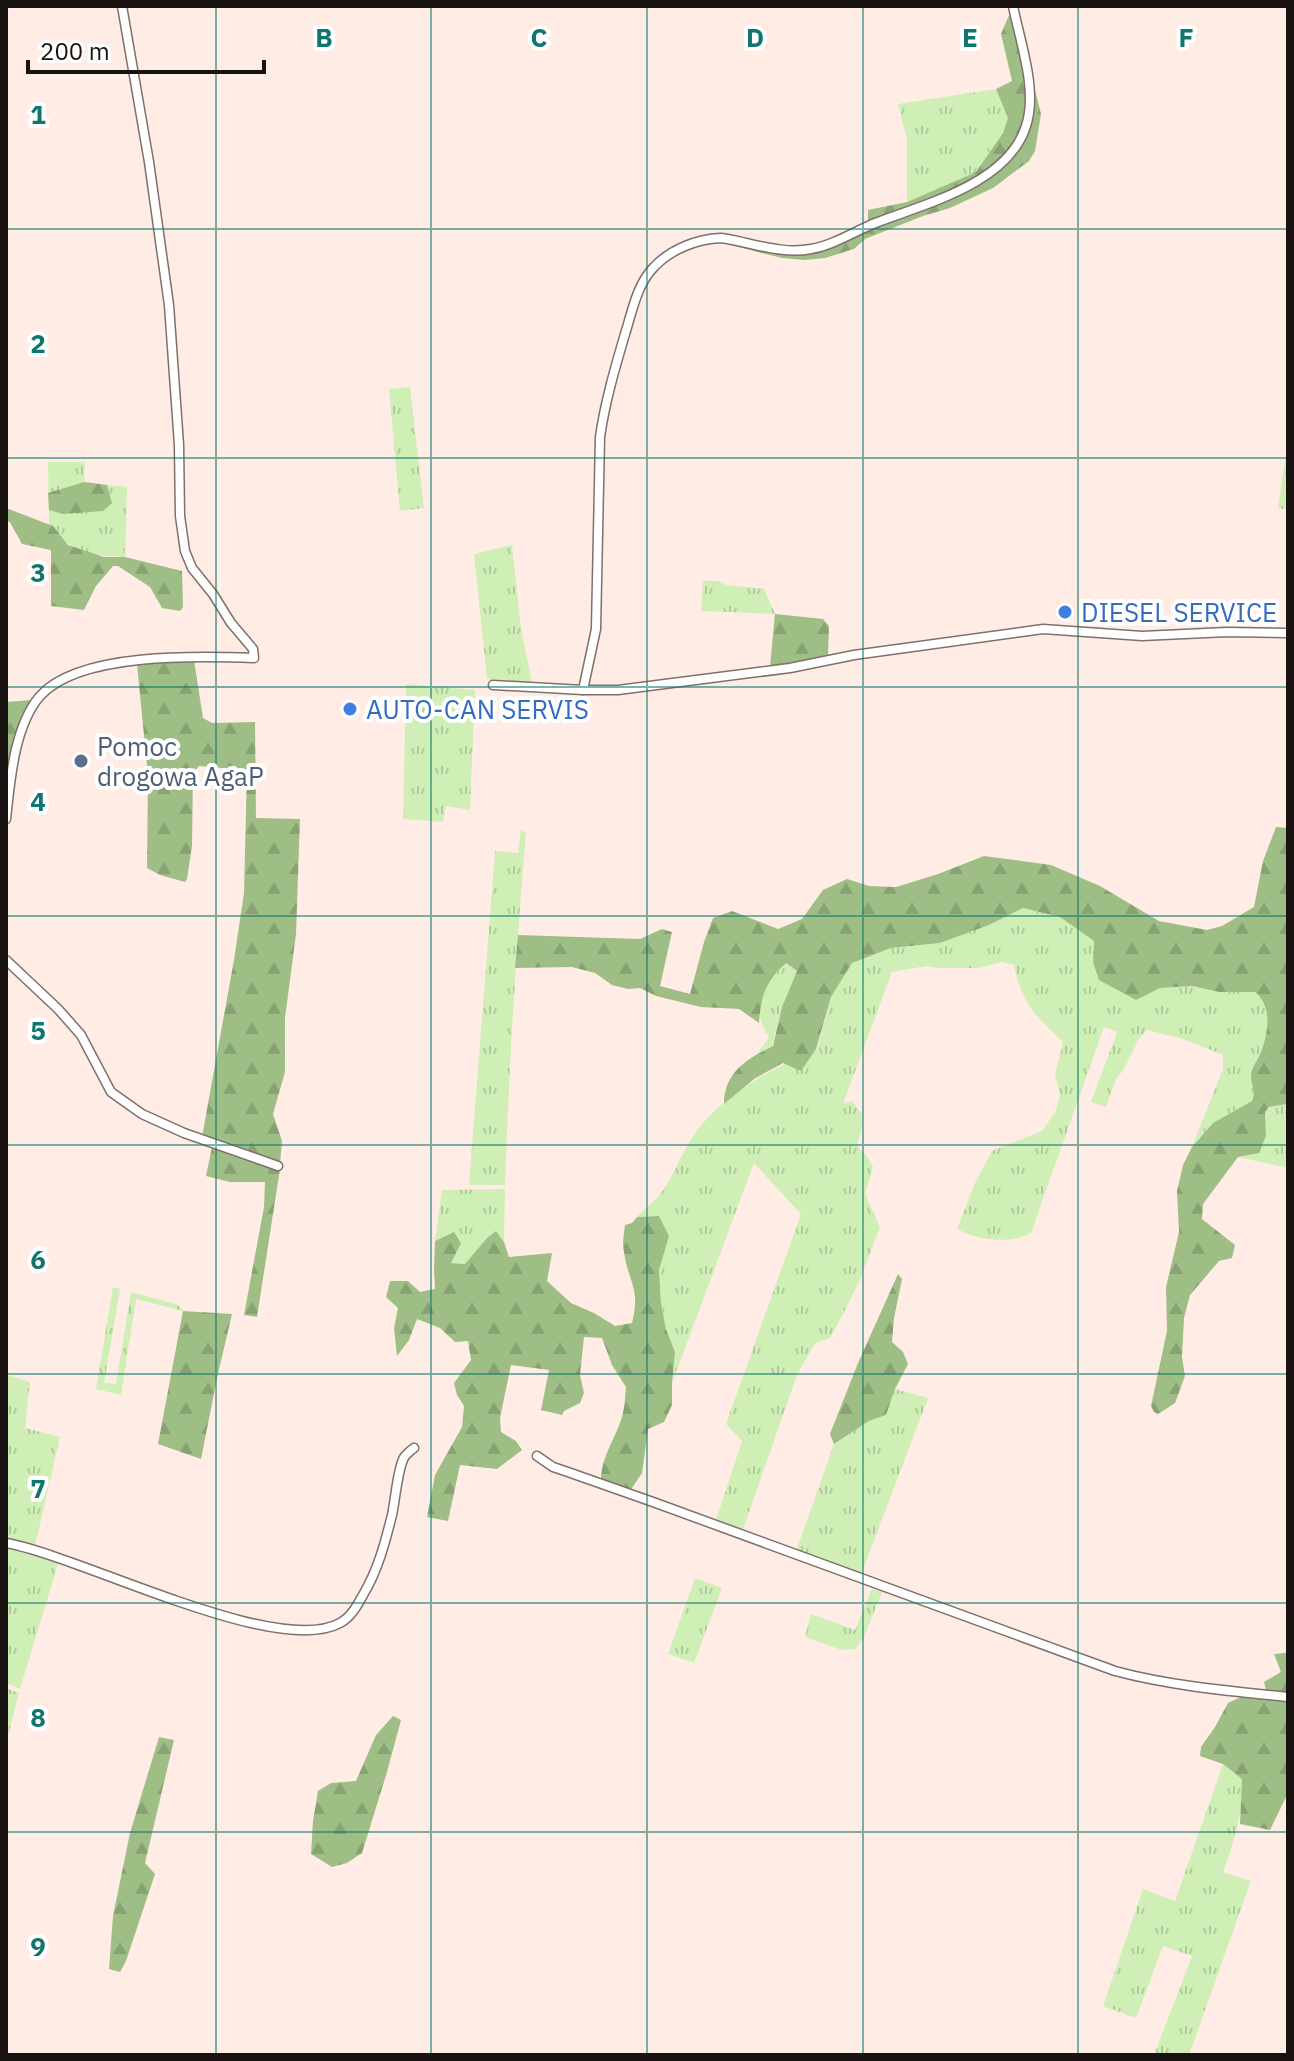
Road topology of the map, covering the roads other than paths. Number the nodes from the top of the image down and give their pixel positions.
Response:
1 (122, 6) edge
2 (1013, 6) edge
3 (1288, 633) edge
4 (493, 685) dead end
5 (583, 690) junction
6 (6, 819) edge
7 (6, 960) edge
8 (278, 1166) dead end
9 (414, 1448) dead end
10 (537, 1456) dead end
11 (6, 1543) edge
12 (1288, 1697) edge

1 - 6 street
2 - 5 street
3 - 5 street
4 - 5 street
7 - 8 street
9 - 11 street
10 - 12 street

